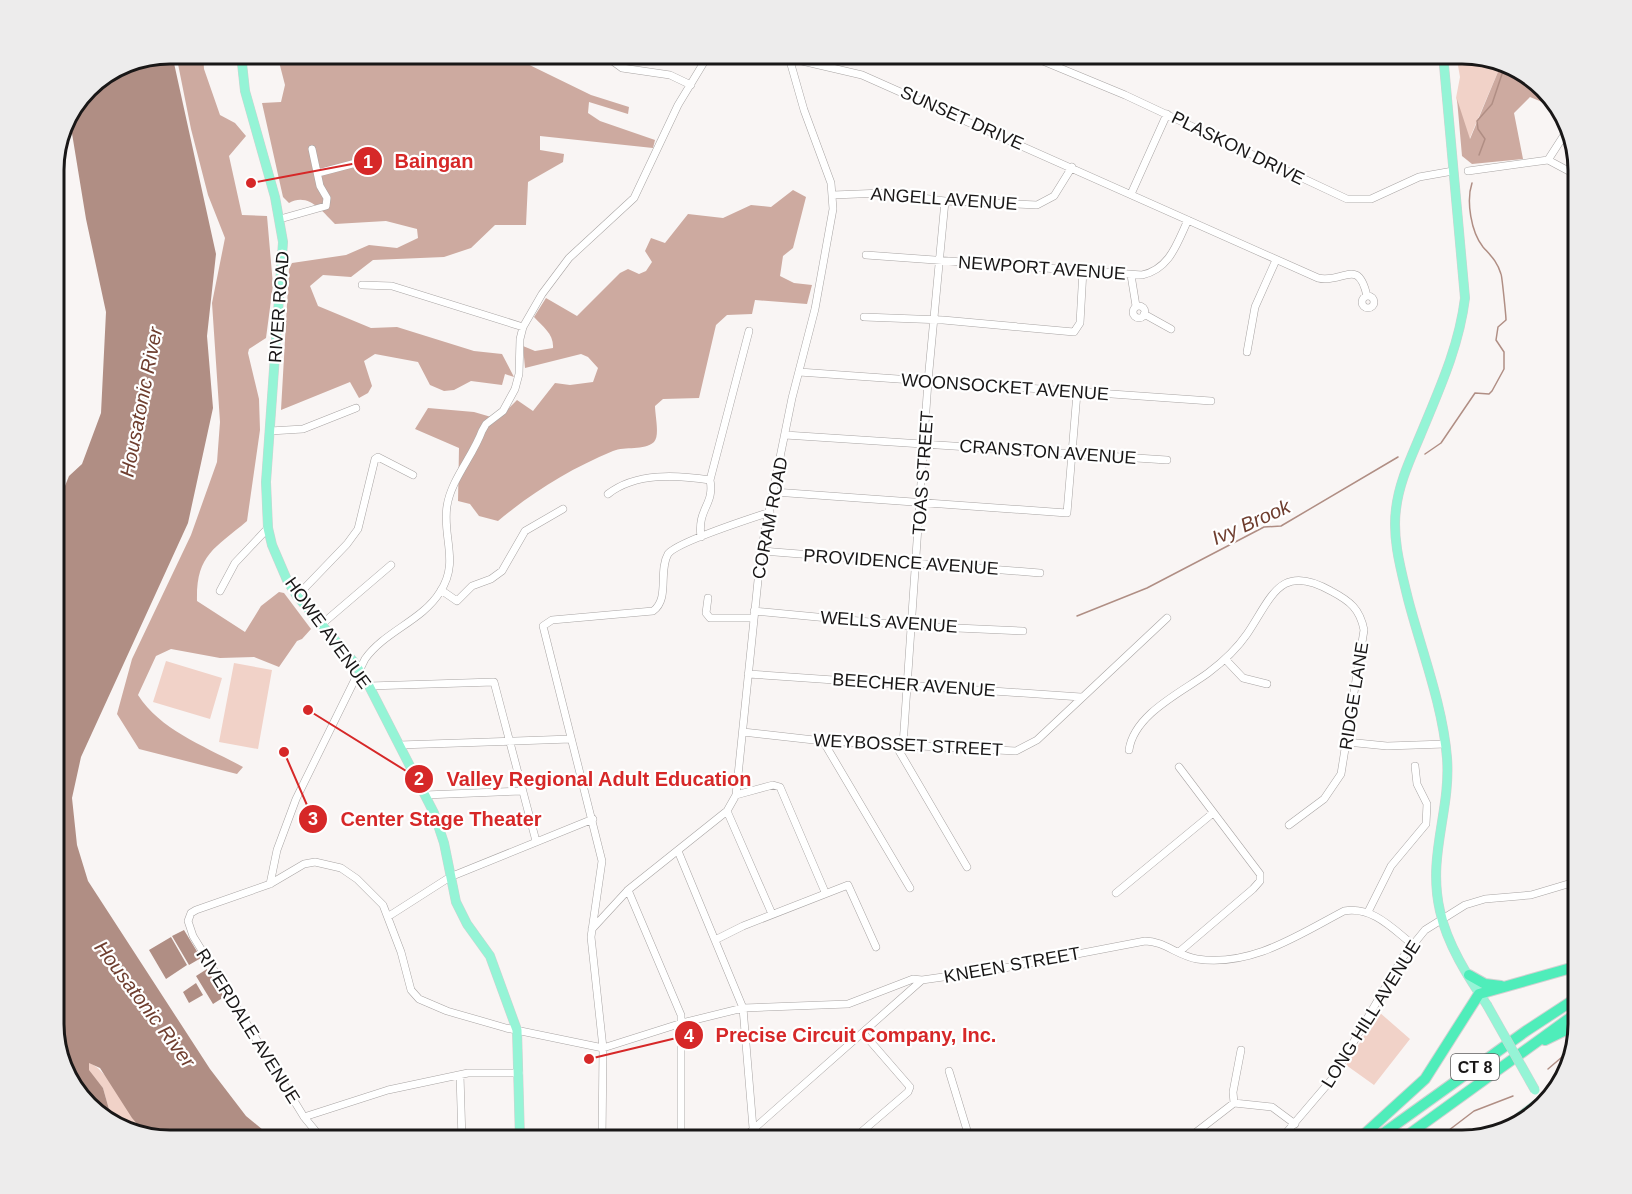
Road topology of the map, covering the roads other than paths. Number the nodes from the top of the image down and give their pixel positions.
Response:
1 (821, 64) edge
2 (1053, 64) edge
3 (1444, 64) edge
4 (242, 65) edge
5 (617, 65) edge
6 (704, 65) edge
7 (791, 65) edge
8 (691, 85) junction
9 (1167, 114) junction
10 (1562, 138) edge
11 (312, 149) dead end
12 (1548, 160) junction
13 (356, 163) dead end
14 (1072, 167) junction
15 (1453, 171) junction
16 (1468, 171) dead end
17 (1568, 171) edge
18 (318, 173) junction
19 (1131, 194) junction
20 (833, 195) junction
21 (945, 201) junction
22 (280, 219) junction
23 (1188, 220) junction
24 (866, 255) dead end
25 (1276, 260) junction
26 (939, 261) junction
27 (1083, 270) junction
28 (1131, 275) junction
29 (362, 285) dead end
30 (1366, 296) dead end
31 (864, 317) dead end
32 (934, 321) junction
33 (523, 327) junction
34 (1171, 329) dead end
35 (749, 331) dead end
36 (1247, 352) dead end
37 (799, 372) junction
38 (928, 381) junction
39 (1077, 393) junction
40 (1211, 401) dead end
41 (356, 408) dead end
42 (270, 431) junction
43 (785, 435) junction
44 (925, 443) junction
45 (1073, 454) junction
46 (1167, 460) dead end
47 (413, 475) dead end
48 (710, 480) junction
49 (774, 492) junction
50 (609, 494) dead end
51 (921, 504) junction
52 (563, 508) dead end
53 (770, 512) junction
54 (268, 528) junction
55 (701, 537) junction
56 (761, 551) junction
57 (917, 563) junction
58 (391, 566) dead end
59 (1040, 573) dead end
60 (441, 590) junction
61 (220, 591) dead end
62 (297, 596) junction
63 (708, 598) dead end
64 (754, 614) junction
65 (1167, 618) dead end
66 (322, 624) junction
67 (912, 626) junction
68 (1023, 631) dead end
69 (1226, 660) junction
70 (360, 672) junction
71 (748, 674) junction
72 (1267, 684) dead end
73 (908, 685) junction
74 (369, 686) junction
75 (1081, 697) junction
76 (743, 732) junction
77 (571, 739) junction
78 (510, 741) junction
79 (823, 741) junction
80 (1347, 742) junction
81 (1445, 744) junction
82 (399, 745) junction
83 (899, 745) junction
84 (1129, 750) dead end
85 (1414, 766) dead end
86 (1179, 767) dead end
87 (522, 791) junction
88 (425, 795) junction
89 (736, 795) junction
90 (727, 811) junction
91 (1213, 813) junction
92 (593, 819) junction
93 (1289, 825) dead end
94 (536, 841) junction
95 (678, 851) junction
96 (967, 867) dead end
97 (450, 877) junction
98 (270, 884) junction
99 (1568, 884) edge
100 (910, 888) dead end
101 (628, 890) junction
102 (825, 892) junction
103 (1116, 893) dead end
104 (1368, 912) junction
105 (772, 914) junction
106 (389, 916) junction
107 (1441, 918) junction
108 (592, 929) junction
109 (715, 940) junction
110 (1412, 944) junction
111 (876, 947) dead end
112 (1179, 952) junction
113 (1568, 969) edge
114 (1468, 975) junction
115 (922, 980) junction
116 (1504, 987) junction
117 (1479, 994) junction
118 (1568, 1004) edge
119 (743, 1008) junction
120 (1568, 1019) edge
121 (682, 1023) junction
122 (517, 1030) junction
123 (1567, 1030) edge
124 (864, 1034) junction
125 (603, 1047) junction
126 (1241, 1050) dead end
127 (1509, 1061) junction
128 (949, 1071) dead end
129 (519, 1073) junction
130 (460, 1075) junction
131 (1537, 1095) joint
132 (1234, 1102) junction
133 (1523, 1109) edge
134 (304, 1117) junction
135 (1295, 1124) junction
136 (754, 1129) joint
137 (315, 1130) edge
138 (462, 1130) edge
139 (520, 1130) edge
140 (602, 1130) edge
141 (681, 1130) edge
142 (865, 1130) edge
143 (967, 1130) edge
144 (1199, 1130) edge
145 (1289, 1130) edge
146 (1369, 1130) edge
147 (1388, 1130) edge
148 (1415, 1130) edge

1 - 14 street, SUNSET DRIVE
2 - 9 street, PLASKON DRIVE
3 - 15 main road
4 - 22 main road, RIVER ROAD
5 - 8 street
6 - 8 street
7 - 20 street, CORAM ROAD
8 - 33 street
9 - 15 street, PLASKON DRIVE
9 - 19 street
10 - 12 street
11 - 18 street
12 - 16 street
12 - 17 street
13 - 18 street
14 - 19 street, SUNSET DRIVE
14 - 21 street, ANGELL AVENUE
15 - 81 main road
18 - 22 street
19 - 23 street, SUNSET DRIVE
20 - 21 street, ANGELL AVENUE
20 - 37 street, CORAM ROAD
21 - 26 street, TOAS STREET
22 - 42 main road, RIVER ROAD
23 - 25 street, SUNSET DRIVE
23 - 28 street, NEWPORT AVENUE
24 - 26 street, NEWPORT AVENUE
25 - 30 street, SUNSET DRIVE
25 - 36 street
26 - 27 street, NEWPORT AVENUE
26 - 32 street, TOAS STREET
27 - 28 street, NEWPORT AVENUE
27 - 32 street
28 - 34 street
29 - 33 street
31 - 32 street
32 - 38 street, TOAS STREET
33 - 60 street
35 - 48 street
37 - 38 street, WOONSOCKET AVENUE
37 - 43 street, CORAM ROAD
38 - 39 street, WOONSOCKET AVENUE
38 - 44 street, TOAS STREET
39 - 40 street, WOONSOCKET AVENUE
39 - 45 street
41 - 42 street
42 - 54 main road, RIVER ROAD
43 - 44 street, CRANSTON AVENUE
43 - 49 street, CORAM ROAD
44 - 45 street, CRANSTON AVENUE
44 - 51 street, TOAS STREET
45 - 46 street, CRANSTON AVENUE
45 - 51 street
47 - 62 street
48 - 50 street
48 - 55 street
49 - 51 street
49 - 53 street, CORAM ROAD
51 - 57 street, TOAS STREET
52 - 60 street
53 - 55 street
53 - 56 street, CORAM ROAD
54 - 61 street
54 - 62 main road, HOWE AVENUE
55 - 77 street
56 - 57 street, PROVIDENCE AVENUE
56 - 64 street, CORAM ROAD
57 - 59 street, PROVIDENCE AVENUE
57 - 67 street, TOAS STREET
58 - 66 street
60 - 70 street
62 - 66 main road, HOWE AVENUE
63 - 64 street, WELLS AVENUE
64 - 67 street, WELLS AVENUE
64 - 71 street, CORAM ROAD
65 - 75 street, WEYBOSSET STREET
66 - 70 main road, HOWE AVENUE
67 - 68 street, WELLS AVENUE
67 - 73 street, TOAS STREET
69 - 72 street
69 - 80 street, RIDGE LANE
69 - 84 street, RIDGE LANE
70 - 74 main road, HOWE AVENUE
70 - 98 street
71 - 73 street, BEECHER AVENUE
71 - 76 street, CORAM ROAD
73 - 75 street, BEECHER AVENUE
73 - 83 street, TOAS STREET
74 - 78 street
74 - 82 main road, HOWE AVENUE
75 - 83 street, WEYBOSSET STREET
76 - 79 street, WEYBOSSET STREET
76 - 89 street, CORAM ROAD
77 - 78 street
77 - 92 street
78 - 82 street
78 - 87 street
79 - 83 street, WEYBOSSET STREET
79 - 100 street
80 - 81 street
80 - 93 street, RIDGE LANE
81 - 107 main road
82 - 88 main road, HOWE AVENUE
83 - 96 street
85 - 104 street
86 - 91 street
87 - 88 street
87 - 94 street
88 - 97 main road, HOWE AVENUE
89 - 90 street, CORAM ROAD
89 - 102 street
90 - 95 street, CORAM ROAD
90 - 105 street
91 - 103 street
91 - 112 street
92 - 94 street
92 - 108 street
94 - 97 street
95 - 101 street, CORAM ROAD
95 - 109 street
97 - 106 street
97 - 122 main road, HOWE AVENUE
98 - 106 street
98 - 134 street, RIVERDALE AVENUE
99 - 107 street, LONG HILL AVENUE
101 - 108 street, CORAM ROAD
101 - 121 street
102 - 105 street
102 - 111 street
104 - 110 street
104 - 112 street, KNEEN STREET
105 - 109 street
106 - 122 street
107 - 110 street, LONG HILL AVENUE
107 - 114 main road
108 - 125 street
109 - 119 street
110 - 135 street, LONG HILL AVENUE
112 - 115 street, KNEEN STREET
113 - 116 highway
114 - 116 highway
114 - 117 main road
115 - 119 street
115 - 124 street, KNEEN STREET
116 - 117 highway
117 - 131 main road, bridge
117 - 146 highway
118 - 147 highway, CT 8
119 - 121 street
119 - 136 street
120 - 127 highway, CT 8
121 - 125 street
121 - 141 street
122 - 125 street
122 - 129 main road, HOWE AVENUE
123 - 127 highway
124 - 136 street, KNEEN STREET
124 - 142 street
125 - 140 street
126 - 132 street
127 - 148 highway, CT 8
128 - 143 street
129 - 130 street
129 - 139 main road, HOWE AVENUE
130 - 134 street
130 - 138 street
131 - 133 main road
132 - 135 street
132 - 144 street
134 - 137 street, RIVERDALE AVENUE
135 - 145 street, LONG HILL AVENUE

